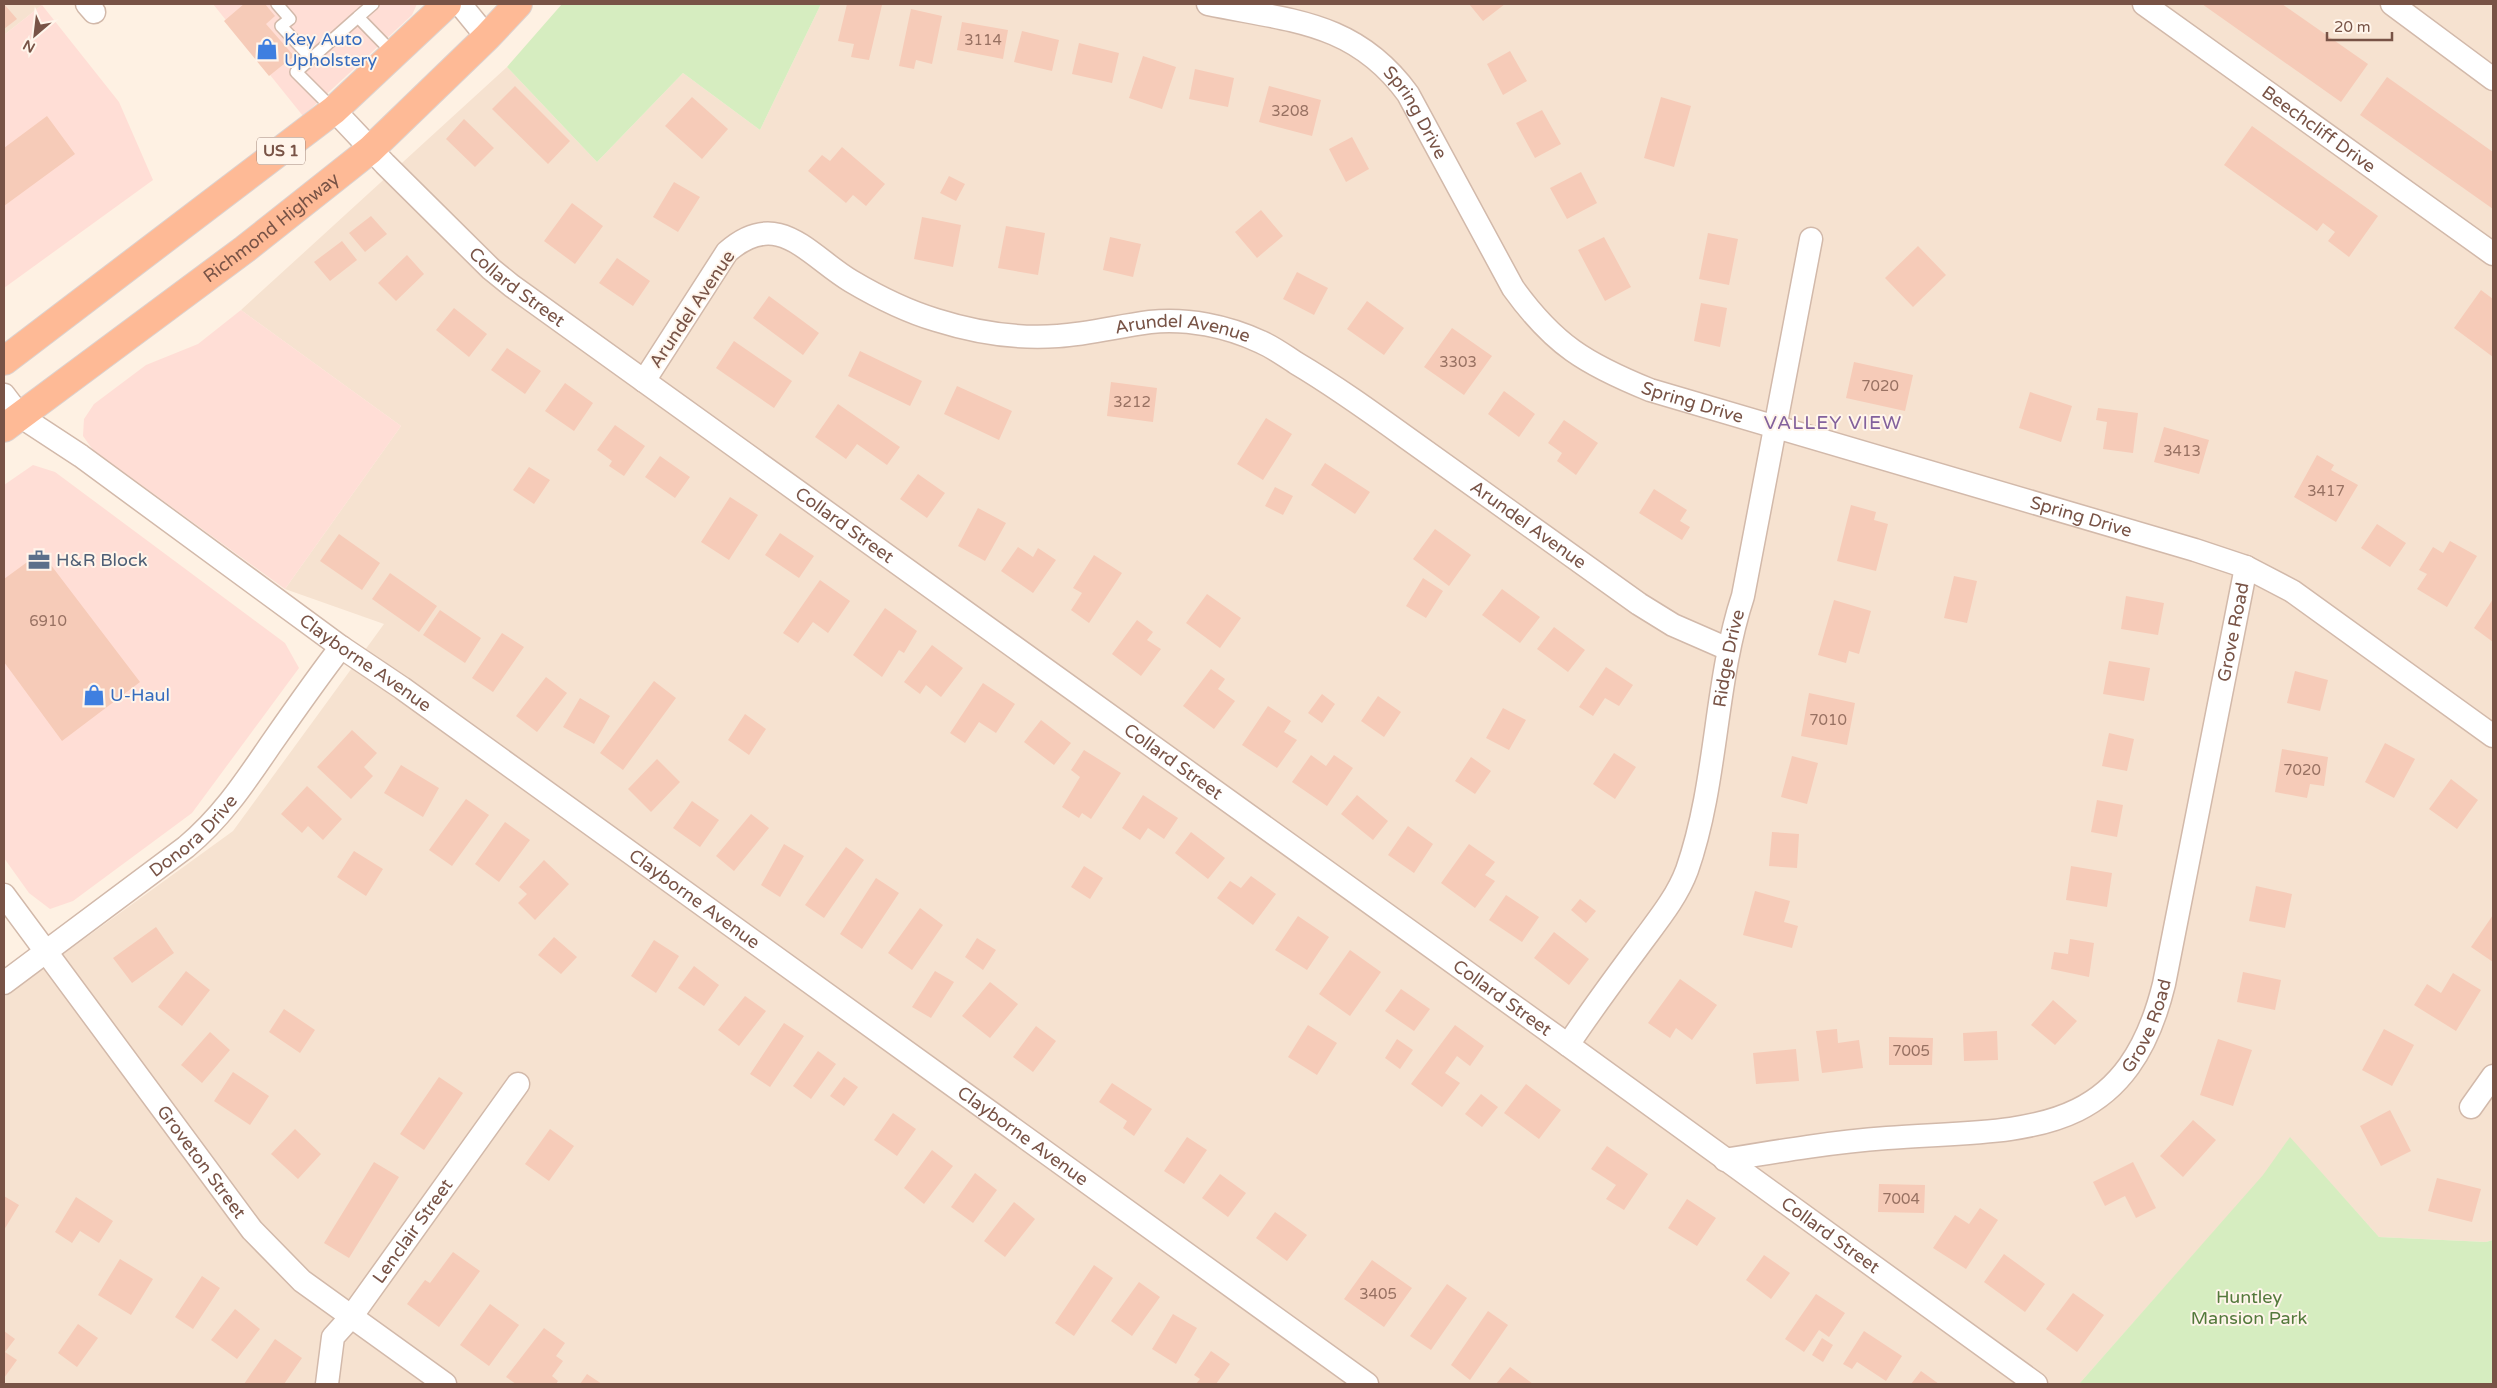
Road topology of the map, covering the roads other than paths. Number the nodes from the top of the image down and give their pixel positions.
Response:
1 (277, 4) edge
2 (373, 4) edge
3 (447, 4) edge
4 (460, 4) edge
5 (518, 4) edge
6 (1208, 4) edge
7 (2144, 4) edge
8 (2392, 4) edge
9 (358, 18) junction
10 (488, 37) junction
11 (394, 54) junction
12 (311, 58) junction
13 (2493, 79) edge
14 (334, 110) junction
15 (370, 150) junction
16 (1811, 239) dead end
17 (2493, 254) edge
18 (4, 361) edge
19 (644, 381) junction
20 (9, 413) edge
21 (1776, 426) junction
22 (2246, 567) junction
23 (341, 647) junction
24 (1728, 649) junction
25 (2493, 736) edge
26 (4, 895) edge
27 (45, 953) junction
28 (4, 983) edge
29 (1568, 1045) junction
30 (2493, 1076) edge
31 (518, 1084) dead end
32 (2471, 1107) dead end
33 (1726, 1160) junction
34 (351, 1317) junction
35 (327, 1384) edge
36 (445, 1384) edge
37 (1367, 1384) edge
38 (2036, 1384) edge

1 - 12 lane
2 - 9 lane
3 - 11 highway, US 1
4 - 10 street
5 - 10 highway, Richmond Highway
6 - 21 street, Spring Drive
7 - 17 street, Beechcliff Drive
8 - 13 street
9 - 11 lane
9 - 12 lane
10 - 15 highway, Richmond Highway
11 - 14 highway, US 1
12 - 14 lane
14 - 15 street, Collard Street
14 - 18 highway, US 1
15 - 19 street, Collard Street
15 - 20 highway, Richmond Highway
16 - 21 street, Ridge Drive
19 - 24 street, Arundel Avenue
19 - 29 street, Collard Street
20 - 23 street, Clayborne Avenue
21 - 22 street, Spring Drive
21 - 24 street, Ridge Drive
22 - 25 street, Spring Drive
22 - 33 street, Grove Road
23 - 27 street, Donora Drive
23 - 37 street, Clayborne Avenue
24 - 29 street, Ridge Drive
26 - 27 street, Groveton Street
27 - 28 street, Donora Drive
27 - 34 street, Groveton Street
29 - 33 street, Collard Street
30 - 32 street
31 - 34 street, Lenclair Street
33 - 38 street, Collard Street
34 - 35 street, Lenclair Street
34 - 36 street, Groveton Street

